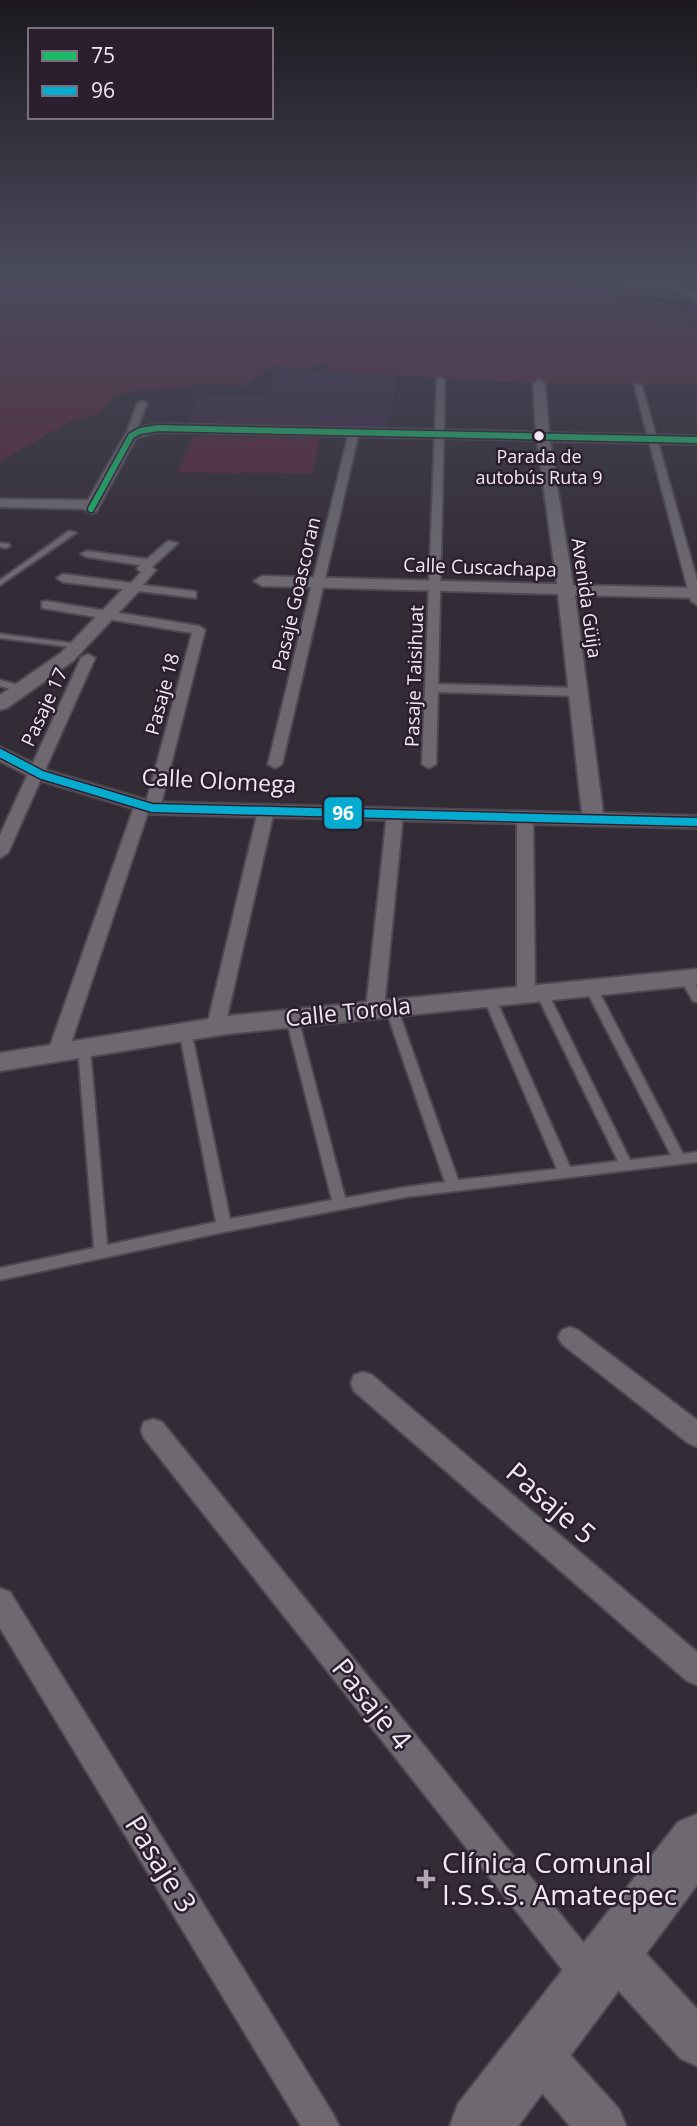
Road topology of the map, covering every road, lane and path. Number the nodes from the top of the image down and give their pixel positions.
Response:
1 (442, 380) dead end
2 (539, 384) dead end
3 (637, 386) dead end
4 (142, 404) dead end
5 (354, 432) junction
6 (440, 434) junction
7 (543, 437) junction
8 (650, 439) junction
9 (697, 440) edge
10 (125, 446) junction
11 (0, 503) edge
12 (92, 507) joint
13 (72, 533) dead end
14 (172, 543) dead end
15 (87, 554) dead end
16 (150, 562) junction
17 (63, 578) dead end
18 (262, 581) dead end
19 (319, 582) junction
20 (0, 583) edge
21 (435, 586) junction
22 (134, 587) junction
23 (566, 590) junction
24 (192, 595) dead end
25 (696, 596) edge
26 (46, 605) dead end
27 (109, 614) junction
28 (0, 636) edge
29 (84, 652) junction
30 (0, 683) edge
31 (431, 688) junction
32 (22, 689) junction
33 (578, 692) junction
34 (0, 704) edge
35 (0, 753) edge
36 (275, 764) dead end
37 (429, 764) dead end
38 (35, 772) junction
39 (147, 807) junction
40 (266, 811) junction
41 (395, 814) junction
42 (525, 816) junction
43 (593, 818) junction
44 (697, 822) edge
45 (1, 848) edge
46 (693, 984) edge
47 (590, 986) junction
48 (534, 992) junction
49 (489, 997) junction
50 (383, 1008) junction
51 (292, 1018) junction
52 (216, 1026) junction
53 (185, 1031) junction
54 (84, 1048) junction
55 (58, 1052) junction
56 (0, 1062) edge
57 (697, 1157) edge
58 (679, 1158) junction
59 (626, 1165) junction
60 (566, 1173) junction
61 (453, 1186) junction
62 (340, 1204) junction
63 (224, 1226) junction
64 (101, 1253) junction
65 (0, 1274) edge
66 (570, 1337) dead end
67 (363, 1383) dead end
68 (153, 1430) dead end
69 (697, 1435) edge
70 (0, 1602) edge
71 (697, 1671) edge
72 (697, 1841) edge
73 (602, 1964) junction
74 (697, 2043) edge
75 (537, 2052) junction
76 (321, 2126) edge
77 (480, 2126) edge
78 (602, 2126) edge

1 - 6 street, Pasaje Taisihuat
2 - 7 street, Avenida Güija
3 - 8 street
4 - 10 street
5 - 6 street
5 - 10 street
5 - 19 street, Pasaje Goascoran
6 - 7 street
6 - 21 street, Pasaje Taisihuat
7 - 8 street
7 - 23 street, Avenida Güija
8 - 9 street
8 - 25 street
10 - 12 street
11 - 12 street
13 - 20 lane
14 - 16 street
15 - 16 street
16 - 22 street
17 - 22 street
18 - 19 street, Calle Cuscachapa
19 - 21 street, Calle Cuscachapa
19 - 36 street, Pasaje Goascoran
21 - 23 street, Calle Cuscachapa
21 - 31 street, Pasaje Taisihuat
22 - 24 street
22 - 27 street
23 - 25 street, Calle Cuscachapa
23 - 33 street, Avenida Güija
26 - 27 street
27 - 29 street
27 - 39 street, Pasaje 18
28 - 29 lane
29 - 32 street
29 - 38 street, Pasaje 17
30 - 32 lane
31 - 33 street
31 - 37 street, Pasaje Taisihuat
32 - 34 street
33 - 43 street, Avenida Güija
35 - 38 street, Calle Olomega
38 - 39 street, Calle Olomega
38 - 45 street, Pasaje 17
39 - 40 street, Calle Olomega
39 - 55 street, Pasaje 18
40 - 41 street, Calle Olomega
40 - 52 street
41 - 42 street, Calle Olomega
41 - 50 street
42 - 43 street, Calle Olomega
42 - 48 street
43 - 44 street, Calle Olomega
46 - 47 street, Calle Torola
47 - 48 street, Calle Torola
47 - 58 lane
48 - 49 street, Calle Torola
48 - 59 lane
49 - 50 street, Calle Torola
49 - 60 lane
50 - 51 street, Calle Torola
50 - 61 lane
51 - 52 street, Calle Torola
51 - 62 lane
52 - 53 street, Calle Torola
53 - 54 street, Calle Torola
53 - 63 lane
54 - 55 street, Calle Torola
54 - 64 lane
55 - 56 street, Calle Torola
57 - 58 lane
58 - 59 lane
59 - 60 lane
60 - 61 lane
61 - 62 lane
62 - 63 lane
63 - 64 lane
64 - 65 lane
66 - 69 street
67 - 71 street, Pasaje 5
68 - 73 street, Pasaje 4
70 - 76 street, Pasaje 3
72 - 73 street
73 - 74 street
73 - 75 street
75 - 77 street
75 - 78 street

